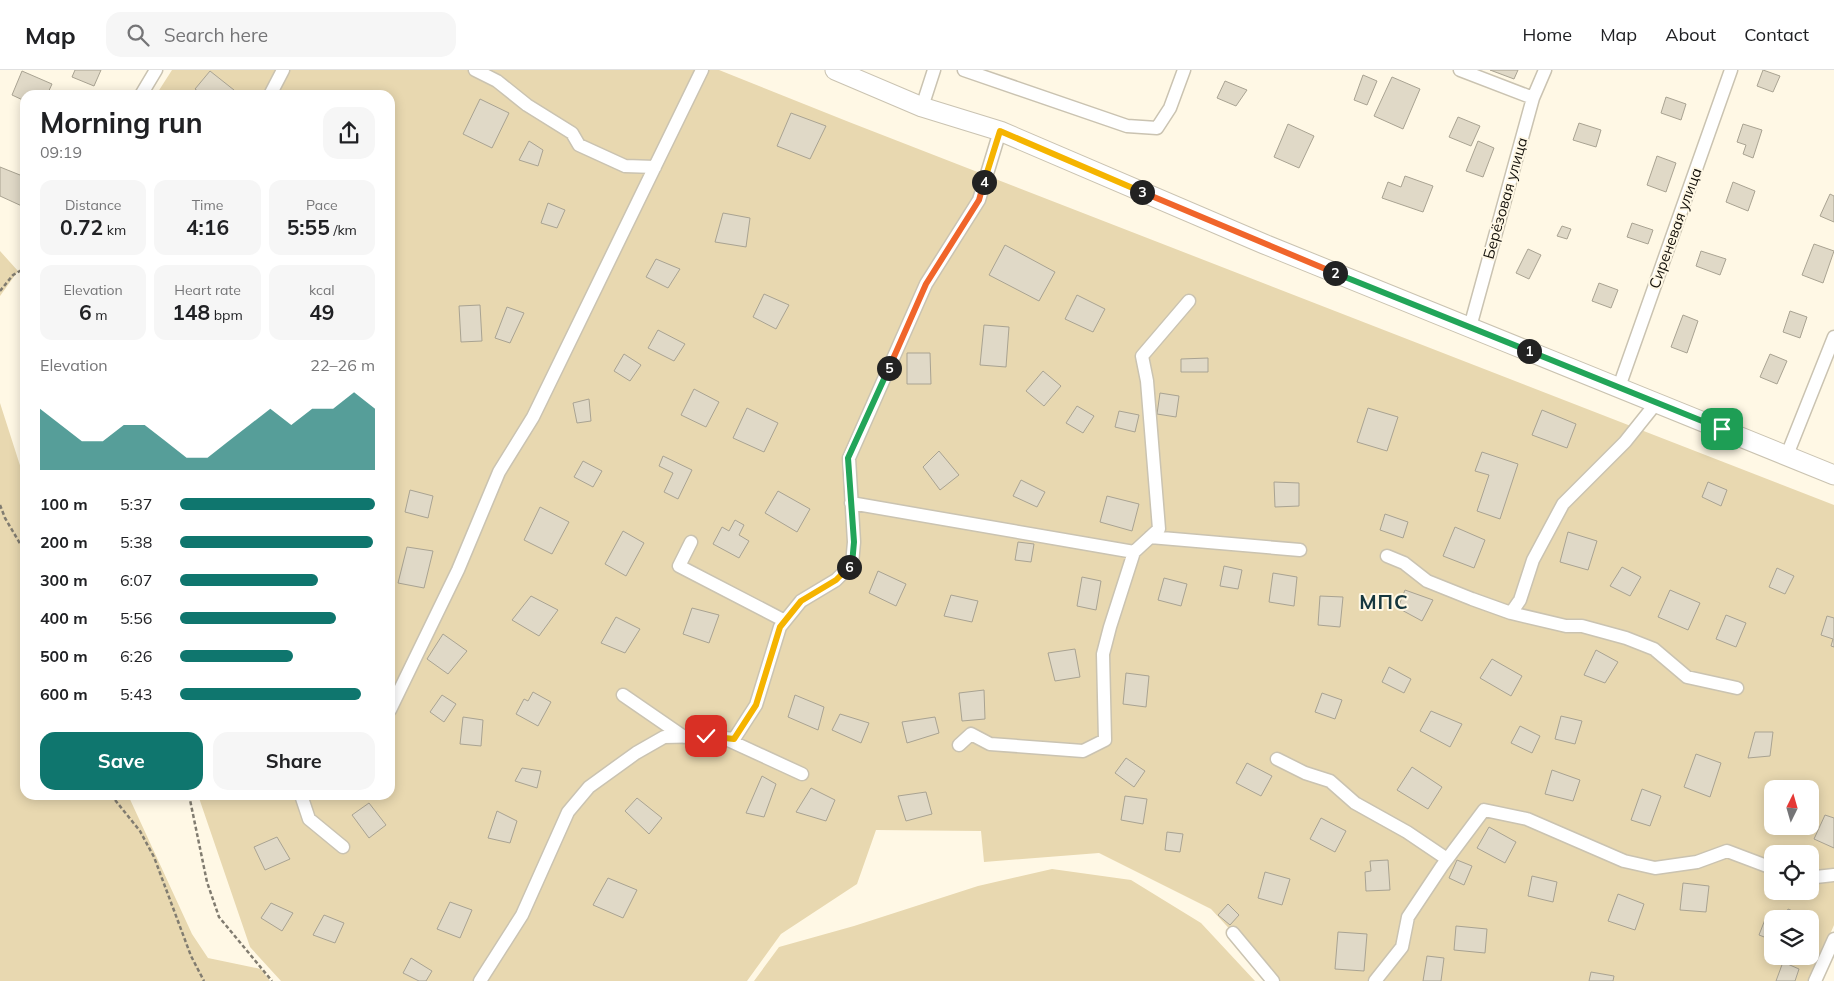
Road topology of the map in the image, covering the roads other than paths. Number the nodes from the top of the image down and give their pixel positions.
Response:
1 (283, 70) edge
2 (475, 70) edge
3 (702, 70) edge
4 (835, 70) edge
5 (934, 70) edge
6 (964, 70) edge
7 (1184, 70) edge
8 (1460, 70) edge
9 (1545, 70) edge
10 (1731, 70) edge
11 (153, 71) edge
12 (144, 90) edge
13 (273, 90) edge
14 (1533, 98) junction
15 (922, 107) junction
16 (1000, 131) junction
17 (655, 167) junction
18 (1189, 301) dead end
19 (1470, 327) junction
20 (1834, 337) edge
21 (1619, 387) junction
22 (1657, 402) junction
23 (1787, 455) junction
24 (1834, 475) edge
25 (851, 503) junction
26 (1150, 537) junction
27 (691, 542) dead end
28 (1300, 550) dead end
29 (1134, 552) junction
30 (1387, 556) dead end
31 (1511, 613) junction
32 (785, 622) junction
33 (1737, 688) dead end
34 (623, 695) dead end
35 (395, 700) edge
36 (684, 737) junction
37 (724, 738) junction
38 (959, 745) dead end
39 (1277, 759) dead end
40 (802, 774) dead end
41 (303, 800) edge
42 (343, 847) dead end
43 (1447, 860) junction
44 (1764, 865) edge
45 (1834, 876) edge
46 (1819, 877) edge
47 (1234, 933) dead end
48 (1834, 939) edge
49 (480, 981) edge
50 (1272, 981) edge
51 (1375, 981) edge
52 (1815, 981) edge

1 - 13 street
2 - 17 street
3 - 17 street
4 - 15 main road
5 - 15 street
6 - 7 street
8 - 14 street
9 - 14 street, Берёзовая улица
10 - 21 street, Сиреневая улица
11 - 12 street
14 - 19 street, Берёзовая улица
15 - 16 main road
16 - 19 main road
16 - 25 street
17 - 35 street
18 - 26 street
19 - 21 main road
20 - 23 street
21 - 22 main road
22 - 23 main road
22 - 31 street
23 - 24 main road
25 - 29 street
25 - 32 street
26 - 28 street
26 - 29 street
27 - 32 street
29 - 38 street
30 - 31 street
31 - 33 street
32 - 37 street
34 - 36 street
36 - 37 street
36 - 49 street
37 - 40 street
39 - 43 street
41 - 42 street
43 - 44 street
43 - 51 street
45 - 46 street
47 - 50 street
48 - 52 street

